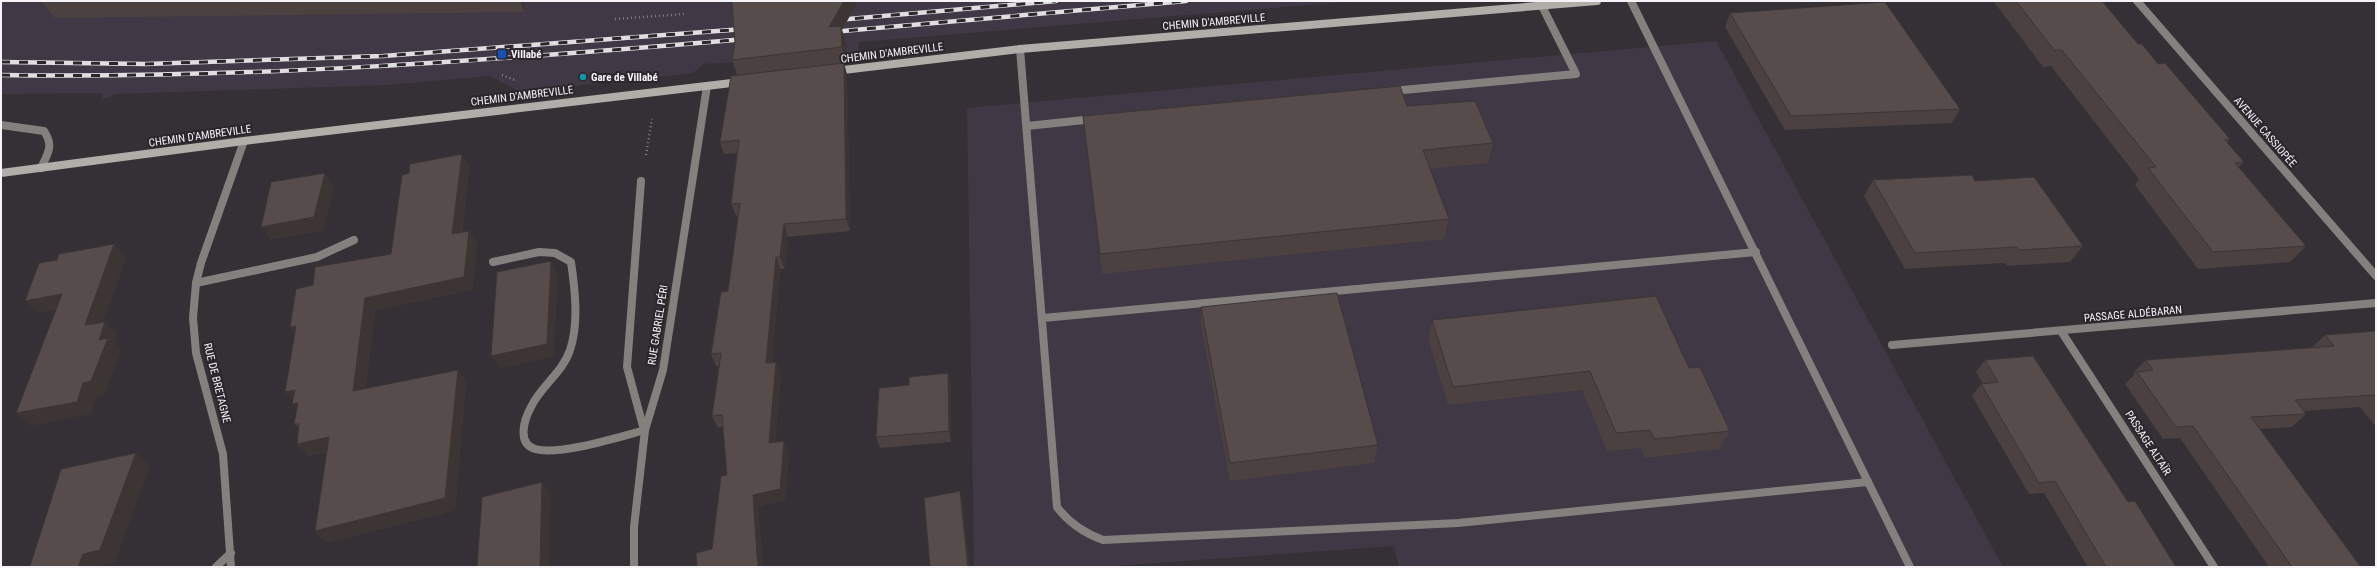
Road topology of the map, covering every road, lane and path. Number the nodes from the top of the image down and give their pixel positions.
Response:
1 (1597, 1) edge
2 (1631, 1) edge
3 (2138, 1) edge
4 (1542, 6) junction
5 (684, 14) dead end
6 (615, 19) dead end
7 (1020, 50) junction
8 (826, 72) edge
9 (748, 81) edge
10 (707, 86) junction
11 (1385, 92) edge
12 (653, 114) dead end
13 (1106, 118) edge
14 (1, 125) edge
15 (1027, 126) junction
16 (244, 141) junction
17 (41, 168) junction
18 (1, 173) edge
19 (641, 181) joint
20 (354, 240) dead end
21 (1756, 252) junction
22 (493, 262) dead end
23 (2376, 276) edge
24 (196, 283) junction
25 (2376, 303) edge
26 (1043, 318) junction
27 (2061, 331) junction
28 (1892, 345) dead end
29 (644, 430) junction
30 (1868, 482) junction
31 (231, 553) junction
32 (216, 567) edge
33 (231, 567) edge
34 (634, 567) edge
35 (1910, 567) edge
36 (2214, 567) edge

1 - 4 street, CHEMIN D'AMBREVILLE
2 - 21 street
3 - 23 street, AVENUE CASSIOPÉE
4 - 7 street, CHEMIN D'AMBREVILLE
4 - 11 street
5 - 6 path
7 - 8 street, CHEMIN D'AMBREVILLE
7 - 15 street
9 - 10 street, CHEMIN D'AMBREVILLE
10 - 16 street, CHEMIN D'AMBREVILLE
10 - 29 street, RUE GABRIEL PÉRI
12 - 19 path
13 - 15 street
14 - 17 street
15 - 26 street
16 - 17 street, CHEMIN D'AMBREVILLE
16 - 24 street, RUE DE BRETAGNE
17 - 18 street, CHEMIN D'AMBREVILLE
19 - 29 street
20 - 24 street
21 - 26 street
21 - 30 street
22 - 29 street
24 - 31 street, RUE DE BRETAGNE
25 - 27 street, PASSAGE ALDÉBARAN
26 - 30 street
27 - 28 street, PASSAGE ALDÉBARAN
27 - 36 street, PASSAGE ALTAÏR
29 - 34 street, RUE GABRIEL PÉRI
30 - 35 street
31 - 32 street
31 - 33 street, RUE DE BRETAGNE

